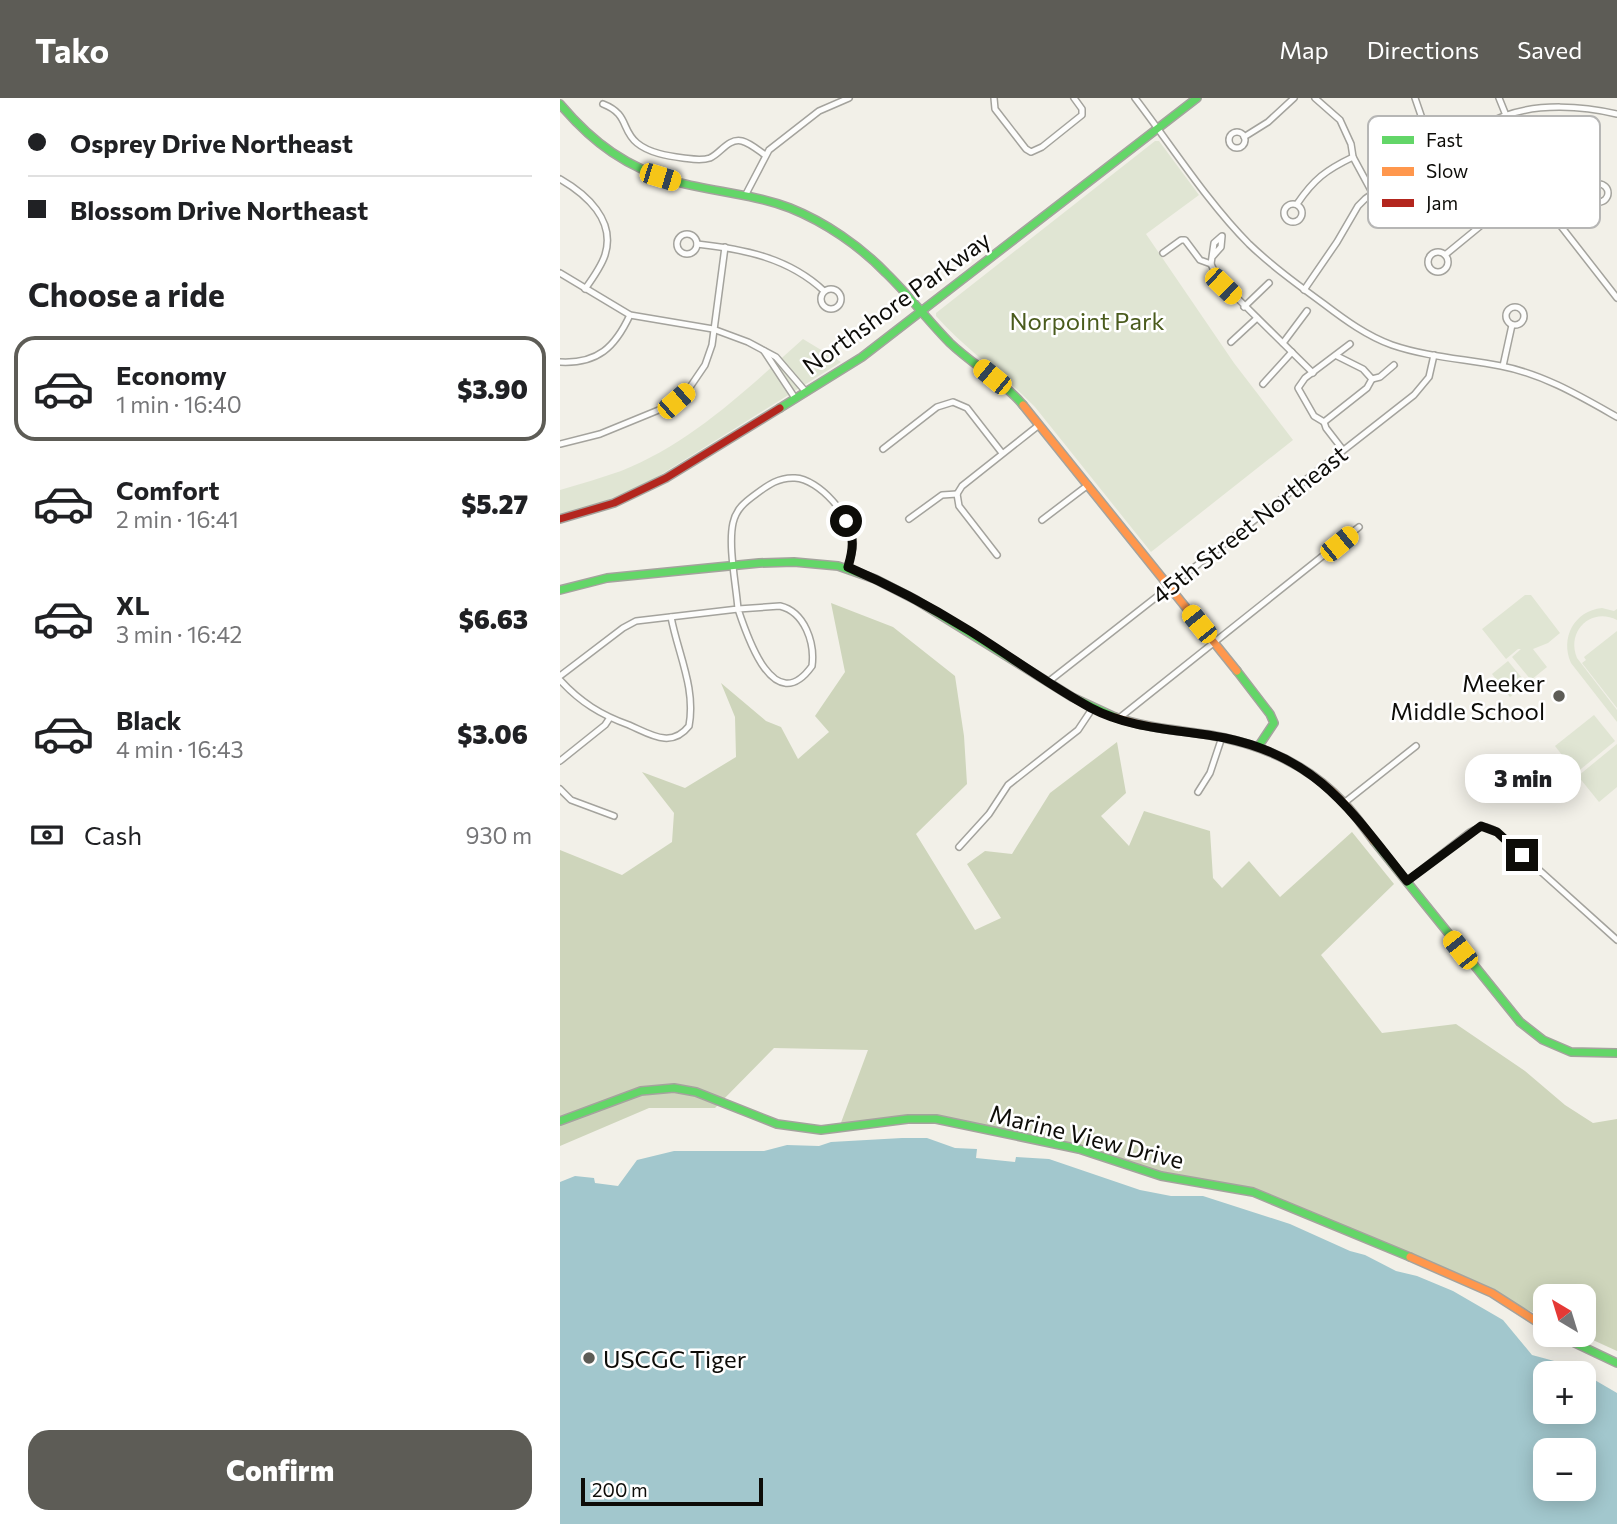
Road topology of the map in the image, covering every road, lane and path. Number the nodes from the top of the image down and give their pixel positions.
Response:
1 (849, 98) edge
2 (994, 98) edge
3 (1074, 98) edge
4 (1135, 98) edge
5 (1197, 98) edge
6 (1294, 98) edge
7 (1315, 98) edge
8 (1415, 98) edge
9 (1499, 98) edge
10 (560, 104) edge
11 (603, 104) dead end
12 (1617, 114) edge
13 (563, 115) edge
14 (1421, 116) edge
15 (1504, 116) joint
16 (1158, 128) junction
17 (1244, 137) dead end
18 (765, 155) junction
19 (1353, 158) junction
20 (560, 179) edge
21 (1368, 185) edge
22 (746, 194) junction
23 (1368, 198) edge
24 (1297, 204) dead end
25 (1234, 227) junction
26 (1478, 228) edge
27 (1562, 228) edge
28 (697, 244) dead end
29 (725, 247) junction
30 (1163, 253) dead end
31 (1445, 255) dead end
32 (1211, 264) junction
33 (560, 273) edge
34 (1269, 283) dead end
35 (586, 289) junction
36 (1304, 290) junction
37 (824, 291) dead end
38 (1617, 298) edge
39 (1244, 307) junction
40 (922, 311) junction
41 (1307, 311) dead end
42 (630, 314) junction
43 (1257, 318) junction
44 (1513, 325) dead end
45 (713, 329) junction
46 (1231, 342) dead end
47 (1283, 343) junction
48 (1350, 344) dead end
49 (764, 351) junction
50 (1292, 352) junction
51 (1434, 355) junction
52 (1337, 356) junction
53 (560, 362) edge
54 (1394, 365) dead end
55 (1503, 366) junction
56 (1313, 373) junction
57 (1373, 379) junction
58 (1263, 384) dead end
59 (806, 392) junction
60 (795, 398) junction
61 (1617, 417) edge
62 (1324, 422) junction
63 (1039, 425) junction
64 (560, 444) edge
65 (883, 449) dead end
66 (1343, 450) junction
67 (1002, 453) junction
68 (1088, 485) junction
69 (957, 494) junction
70 (560, 519) edge
71 (909, 519) dead end
72 (1042, 520) dead end
73 (1359, 527) dead end
74 (997, 555) dead end
75 (735, 567) junction
76 (848, 567) junction
77 (1168, 586) junction
78 (560, 590) edge
79 (738, 608) junction
80 (671, 617) junction
81 (1214, 643) junction
82 (560, 678) edge
83 (1048, 682) junction
84 (1092, 709) junction
85 (609, 719) junction
86 (1118, 719) junction
87 (1222, 737) junction
88 (1416, 746) dead end
89 (1258, 747) junction
90 (560, 761) edge
91 (560, 789) edge
92 (1198, 792) dead end
93 (1344, 803) junction
94 (614, 816) dead end
95 (959, 847) dead end
96 (1407, 881) junction
97 (1617, 940) edge
98 (1617, 1053) edge
99 (560, 1121) edge
100 (1533, 1319) edge
101 (1585, 1348) edge
102 (1617, 1363) edge

1 - 18 street
2 - 3 street
4 - 16 street
5 - 16 street, Northshore Parkway
6 - 17 street
7 - 19 street
8 - 14 street
9 - 15 street
10 - 13 street
11 - 18 street
12 - 15 street
13 - 22 street
16 - 25 street
16 - 40 street, Northshore Parkway
18 - 22 street
19 - 21 street
19 - 24 street
20 - 35 street
22 - 40 street
23 - 36 street
25 - 32 street
25 - 36 street
26 - 31 street
27 - 38 street
28 - 29 street
29 - 37 street
29 - 45 street
30 - 32 street
32 - 39 street
33 - 35 street
34 - 39 street
35 - 42 street
36 - 51 street
39 - 43 street
40 - 59 street, Northshore Parkway
40 - 63 street
41 - 47 street
42 - 45 street
42 - 53 street
43 - 46 street
43 - 47 street
44 - 55 street
45 - 49 street
45 - 64 street
47 - 50 street
48 - 52 street
49 - 59 street
49 - 60 street
50 - 56 street
50 - 58 street
51 - 55 street
51 - 66 street, 45th Street Northeast
52 - 56 street
52 - 57 street
54 - 57 street
55 - 61 street
56 - 62 street
57 - 62 street
59 - 60 street, Northshore Parkway
60 - 70 street, Northshore Parkway
62 - 66 street
63 - 67 street
63 - 68 street
65 - 67 street
66 - 77 street, 45th Street Northeast
67 - 69 street
68 - 72 street
68 - 77 street
69 - 71 street
69 - 74 street
73 - 81 street
75 - 76 street
75 - 76 street
75 - 78 street
75 - 79 street
76 - 83 street
77 - 81 street
77 - 83 street, 45th Street Northeast
79 - 79 street
79 - 80 street
80 - 82 street
80 - 85 street
81 - 86 street
81 - 89 street
82 - 85 street
83 - 84 street
84 - 86 street
84 - 95 street
85 - 90 street
86 - 87 street
87 - 89 street
87 - 92 street
88 - 93 street
89 - 93 street
91 - 94 street
93 - 96 street
96 - 97 street
96 - 98 street
99 - 100 street, Marine View Drive
101 - 102 street

